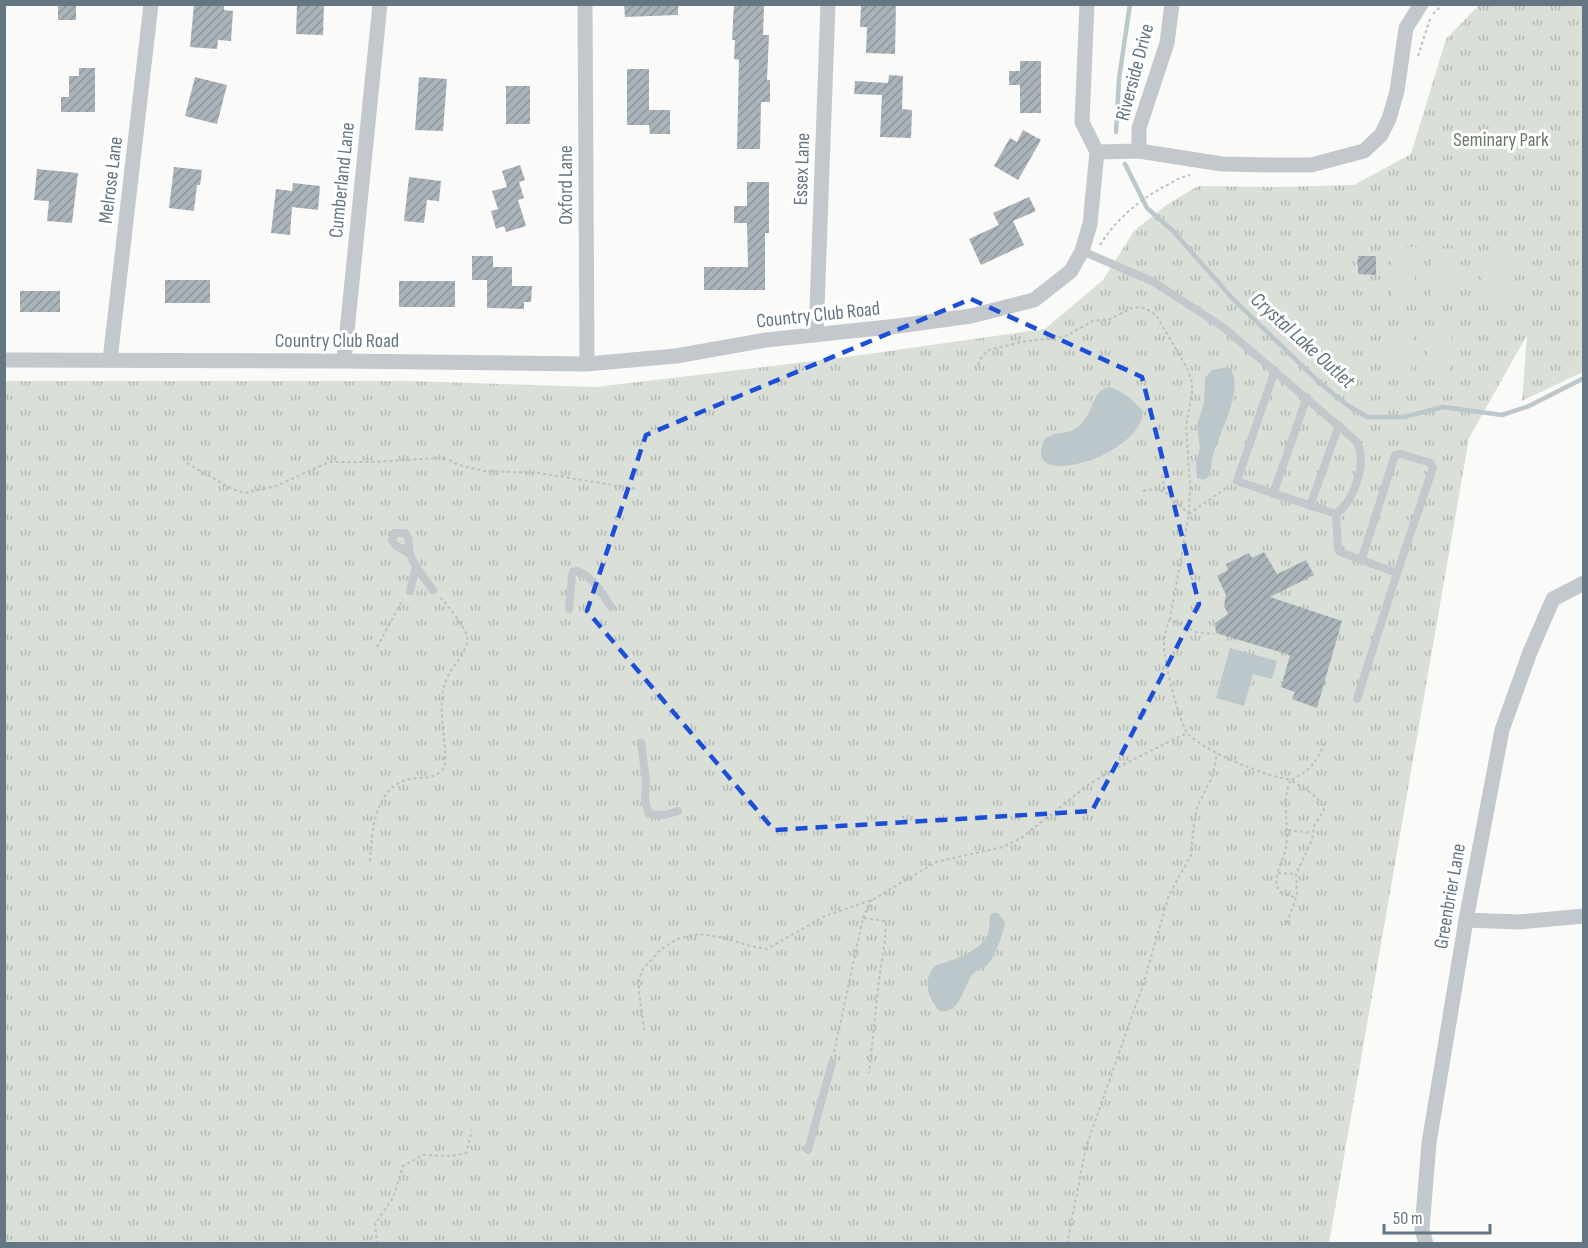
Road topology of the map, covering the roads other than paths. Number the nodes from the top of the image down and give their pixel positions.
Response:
1 (151, 4) edge
2 (380, 4) edge
3 (585, 4) edge
4 (828, 4) edge
5 (1087, 4) edge
6 (1172, 4) edge
7 (1407, 4) edge
8 (1420, 4) edge
9 (1406, 28) junction
10 (1139, 151) junction
11 (1097, 152) junction
12 (1082, 251) junction
13 (816, 335) junction
14 (4, 360) edge
15 (110, 360) junction
16 (344, 361) junction
17 (587, 364) junction
18 (1275, 370) junction
19 (1307, 397) junction
20 (1339, 425) junction
21 (1274, 494) junction
22 (1310, 506) junction
23 (1336, 514) junction
24 (410, 554) dead end
25 (1361, 561) junction
26 (416, 567) junction
27 (1397, 573) junction
28 (1584, 583) edge
29 (433, 590) road end
30 (410, 591) road end
31 (611, 607) dead end
32 (568, 609) dead end
33 (1358, 699) dead end
34 (641, 743) dead end
35 (678, 811) dead end
36 (1584, 916) edge
37 (1466, 920) junction
38 (832, 1063) road end
39 (808, 1150) dead end
40 (1426, 1244) edge

1 - 15 street, Melrose Lane
2 - 16 street, Cumberland Lane
3 - 17 street, Oxford Lane
4 - 13 street, Essex Lane
5 - 11 street, Riverside Drive
6 - 10 street, Riverside Drive
7 - 9 street
8 - 9 street
9 - 10 street
10 - 11 street
11 - 12 street, Country Club Road
12 - 13 street, Country Club Road
12 - 18 lane
13 - 17 street, Country Club Road
14 - 15 street, Country Club Road
15 - 16 street, Country Club Road
16 - 17 street, Country Club Road
18 - 19 lane
18 - 21 lane
19 - 20 lane
19 - 21 lane
20 - 22 lane
20 - 23 lane
21 - 22 lane
22 - 23 lane
23 - 25 lane
24 - 26 lane
25 - 27 lane
25 - 27 lane
26 - 29 lane
26 - 30 lane
27 - 33 lane
28 - 37 street, Greenbrier Lane
31 - 32 lane
34 - 35 lane
36 - 37 street
37 - 40 street, Greenbrier Lane
38 - 39 lane

